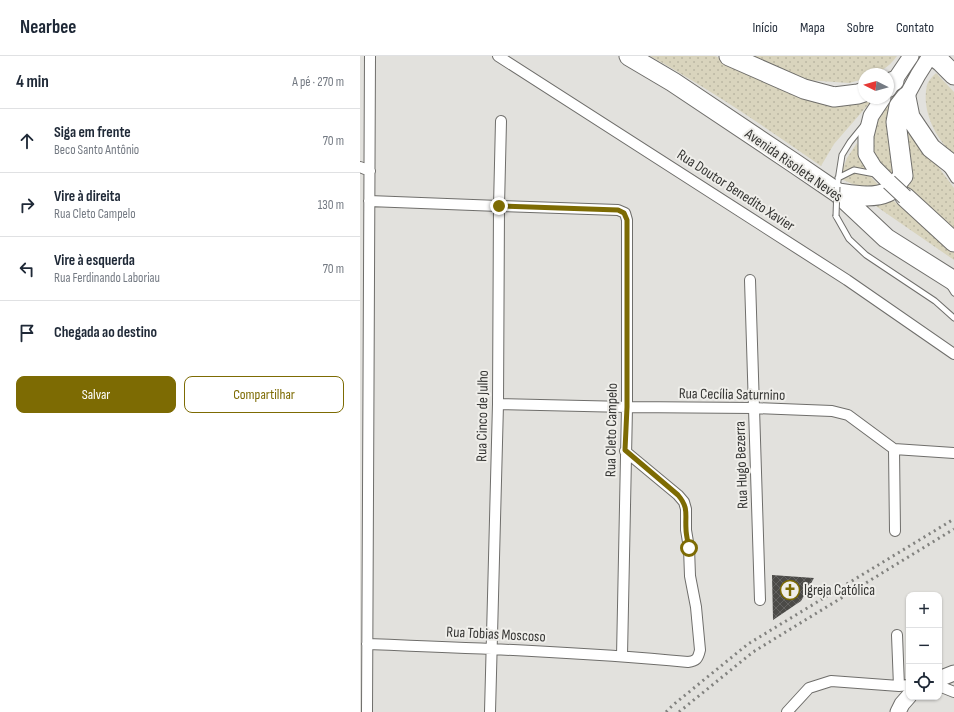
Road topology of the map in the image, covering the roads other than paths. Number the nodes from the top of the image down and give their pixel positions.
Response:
1 (370, 56) edge
2 (498, 56) edge
3 (629, 56) edge
4 (729, 56) edge
5 (932, 56) edge
6 (908, 60) edge
7 (954, 75) edge
8 (894, 79) edge
9 (858, 94) edge
10 (906, 97) junction
11 (879, 104) edge
12 (871, 116) junction
13 (501, 121) dead end
14 (931, 148) junction
15 (954, 166) edge
16 (365, 169) edge
17 (887, 180) junction
18 (954, 180) edge
19 (838, 186) junction
20 (905, 197) joint
21 (369, 201) junction
22 (499, 206) junction
23 (954, 242) edge
24 (947, 277) edge
25 (750, 280) dead end
26 (954, 292) edge
27 (364, 303) edge
28 (954, 318) edge
29 (954, 354) edge
30 (498, 404) junction
31 (627, 407) junction
32 (754, 408) junction
33 (364, 426) edge
34 (894, 449) junction
35 (625, 450) junction
36 (954, 453) edge
37 (894, 531) dead end
38 (364, 560) edge
39 (760, 600) dead end
40 (897, 635) dead end
41 (367, 644) junction
42 (492, 648) junction
43 (622, 656) junction
44 (954, 673) edge
45 (942, 678) edge
46 (942, 687) edge
47 (906, 689) edge
48 (954, 692) edge
49 (365, 706) edge
50 (490, 712) edge
51 (787, 712) edge
52 (898, 712) edge

1 - 16 street
2 - 29 street, Rua Doutor Benedito Xavier
3 - 19 highway, Avenida Risoleta Neves
4 - 9 highway
5 - 7 highway
5 - 10 street
6 - 8 street
10 - 14 highway
10 - 19 highway
11 - 12 street
12 - 17 street
12 - 19 lane
13 - 22 street, Rua Cinco de Julho
14 - 15 highway
14 - 18 lane
16 - 21 street
17 - 19 lane
17 - 20 street, bridge
19 - 24 highway, Avenida Risoleta Neves
19 - 28 lane, bridge
20 - 23 highway
21 - 22 street
21 - 27 street
22 - 30 street, Rua Cinco de Julho
22 - 31 street, Rua Cleto Campelo
24 - 26 lane
25 - 32 street, Rua Hugo Bezerra
27 - 33 street
30 - 31 street, Rua Cecília Saturnino
30 - 42 street, Rua Cinco de Julho
31 - 32 street, Rua Cecília Saturnino
31 - 35 street, Rua Cleto Campelo
32 - 34 street, Rua Cecília Saturnino
32 - 39 street, Rua Hugo Bezerra
33 - 38 street
34 - 36 street
34 - 37 street
35 - 43 street, Rua Cleto Campelo
35 - 43 street, Rua Tobias Moscoso
38 - 41 street
40 - 47 street
41 - 42 street, Rua Tobias Moscoso
41 - 49 street
42 - 43 street, Rua Tobias Moscoso
42 - 50 street, Rua Cinco de Julho
44 - 45 street
46 - 48 street
47 - 51 street
47 - 52 street

